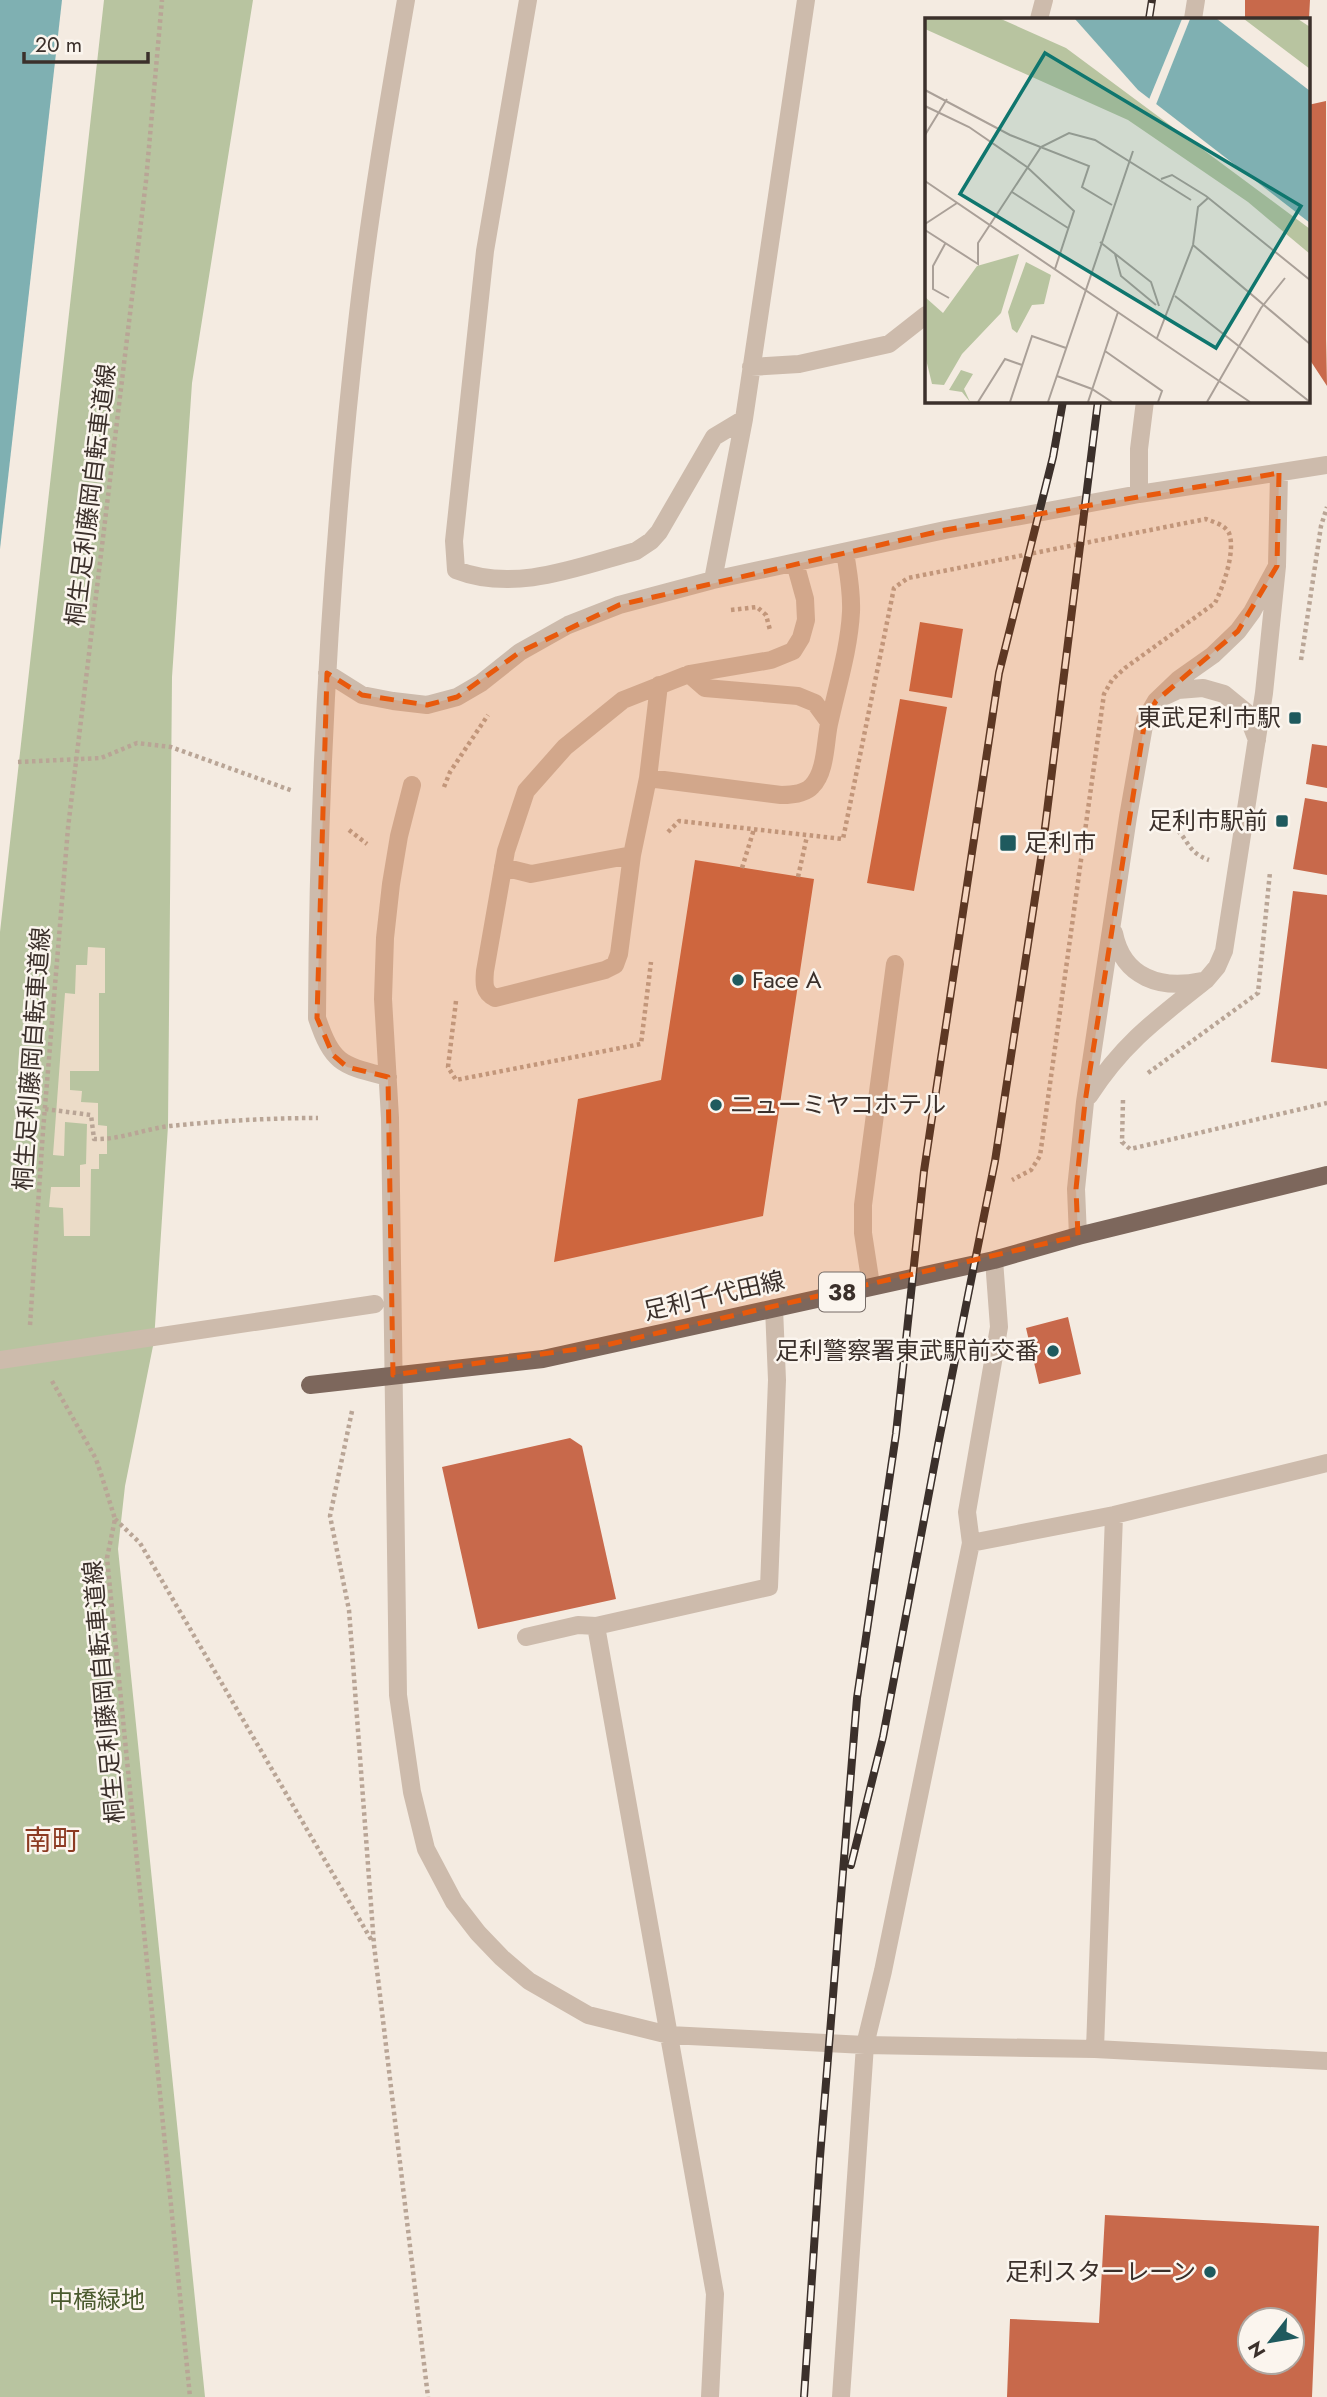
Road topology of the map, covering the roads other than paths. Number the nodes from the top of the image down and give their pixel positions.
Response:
1 (406, 0) edge
2 (528, 0) edge
3 (806, 0) edge
4 (1044, 0) edge
5 (1196, 0) edge
6 (1039, 18) edge
7 (1193, 18) edge
8 (925, 316) edge
9 (751, 367) junction
10 (1145, 402) edge
11 (744, 419) junction
12 (1327, 465) edge
13 (1279, 472) junction
14 (1139, 494) junction
15 (845, 552) junction
16 (795, 563) junction
17 (1277, 566) junction
18 (713, 580) junction
19 (327, 673) junction
20 (689, 674) junction
21 (659, 685) junction
22 (1156, 701) junction
23 (829, 722) junction
24 (1258, 741) junction
25 (648, 778) junction
26 (412, 785) dead end
27 (632, 855) junction
28 (503, 867) junction
29 (1112, 924) junction
30 (895, 964) dead end
31 (1206, 980) junction
32 (388, 1077) junction
33 (1085, 1102) junction
34 (1327, 1175) edge
35 (1078, 1236) junction
36 (994, 1259) junction
37 (871, 1285) junction
38 (375, 1304) dead end
39 (774, 1308) junction
40 (0, 1360) edge
41 (393, 1375) junction
42 (310, 1385) dead end
43 (1327, 1463) edge
44 (1114, 1515) junction
45 (971, 1544) junction
46 (596, 1626) junction
47 (526, 1637) dead end
48 (669, 2035) junction
49 (865, 2045) junction
50 (1095, 2049) junction
51 (1327, 2061) edge
52 (710, 2397) edge
53 (841, 2397) edge

1 - 19 street
2 - 11 street
3 - 9 street
4 - 6 street
5 - 7 street
8 - 9 street
9 - 11 street
10 - 14 street
11 - 18 street
12 - 13 street
13 - 14 street
13 - 17 street
14 - 15 street
15 - 16 street
15 - 23 street
16 - 18 street
16 - 20 street
17 - 22 street
17 - 24 street
18 - 19 street
19 - 32 street
20 - 21 street
20 - 23 street
21 - 25 street
21 - 28 street
22 - 24 street
22 - 29 street
23 - 25 street
24 - 31 street
25 - 27 street
26 - 32 street
27 - 28 street
27 - 28 street
29 - 31 street
29 - 33 street
30 - 37 street
31 - 33 street
32 - 41 street
33 - 35 street
34 - 35 main road, 足利千代田線 / 38
35 - 36 main road, 足利千代田線 / 38
36 - 37 main road, 足利千代田線 / 38
36 - 45 street
37 - 39 main road, 足利千代田線 / 38
38 - 40 street
39 - 41 main road, 足利千代田線 / 38
39 - 46 street
41 - 42 main road, 足利千代田線 / 38
41 - 48 street
43 - 44 street
44 - 45 street
44 - 50 street
45 - 49 street
46 - 47 street
46 - 48 street
48 - 49 street
48 - 52 street
49 - 50 street
49 - 53 street
50 - 51 street

